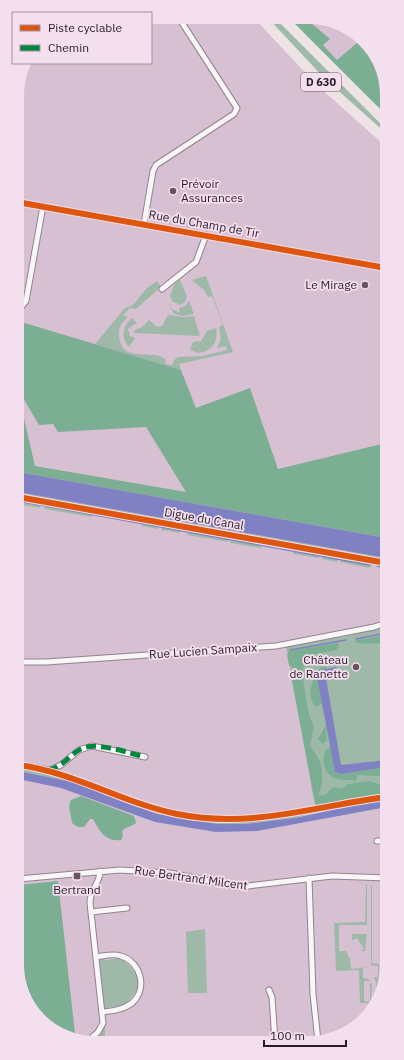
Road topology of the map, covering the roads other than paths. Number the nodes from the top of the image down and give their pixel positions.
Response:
1 (183, 24) edge
2 (267, 24) edge
3 (288, 24) edge
4 (380, 116) edge
5 (380, 135) edge
6 (24, 203) edge
7 (42, 206) junction
8 (144, 224) junction
9 (206, 235) junction
10 (380, 267) edge
11 (162, 289) dead end
12 (24, 303) edge
13 (24, 498) edge
14 (380, 562) edge
15 (380, 625) edge
16 (24, 662) edge
17 (145, 757) dead end
18 (24, 766) edge
19 (100, 871) junction
20 (24, 878) edge
21 (309, 878) junction
22 (380, 878) edge
23 (127, 908) dead end
24 (91, 912) junction
25 (96, 957) junction
26 (269, 990) dead end
27 (102, 1012) junction
28 (92, 1036) edge
29 (275, 1036) edge
30 (317, 1036) edge

1 - 8 street
2 - 5 main road, D 630
3 - 4 main road, D 630
6 - 7 street, Rue du Champ de Tir
7 - 8 street, Rue du Champ de Tir
7 - 12 street
8 - 9 street, Rue du Champ de Tir
9 - 10 street, Rue du Champ de Tir
9 - 11 street, Rue du Champ de Tir
13 - 14 street, Digue du Canal
15 - 16 street, Rue Lucien Sampaix
17 - 18 street
19 - 20 street, Rue Bertrand Milcent
19 - 21 street, Rue Bertrand Milcent
19 - 24 street
21 - 22 street, Rue Bertrand Milcent
21 - 30 street
23 - 24 street
24 - 25 street
25 - 27 street
25 - 27 street
26 - 29 street
27 - 28 street

